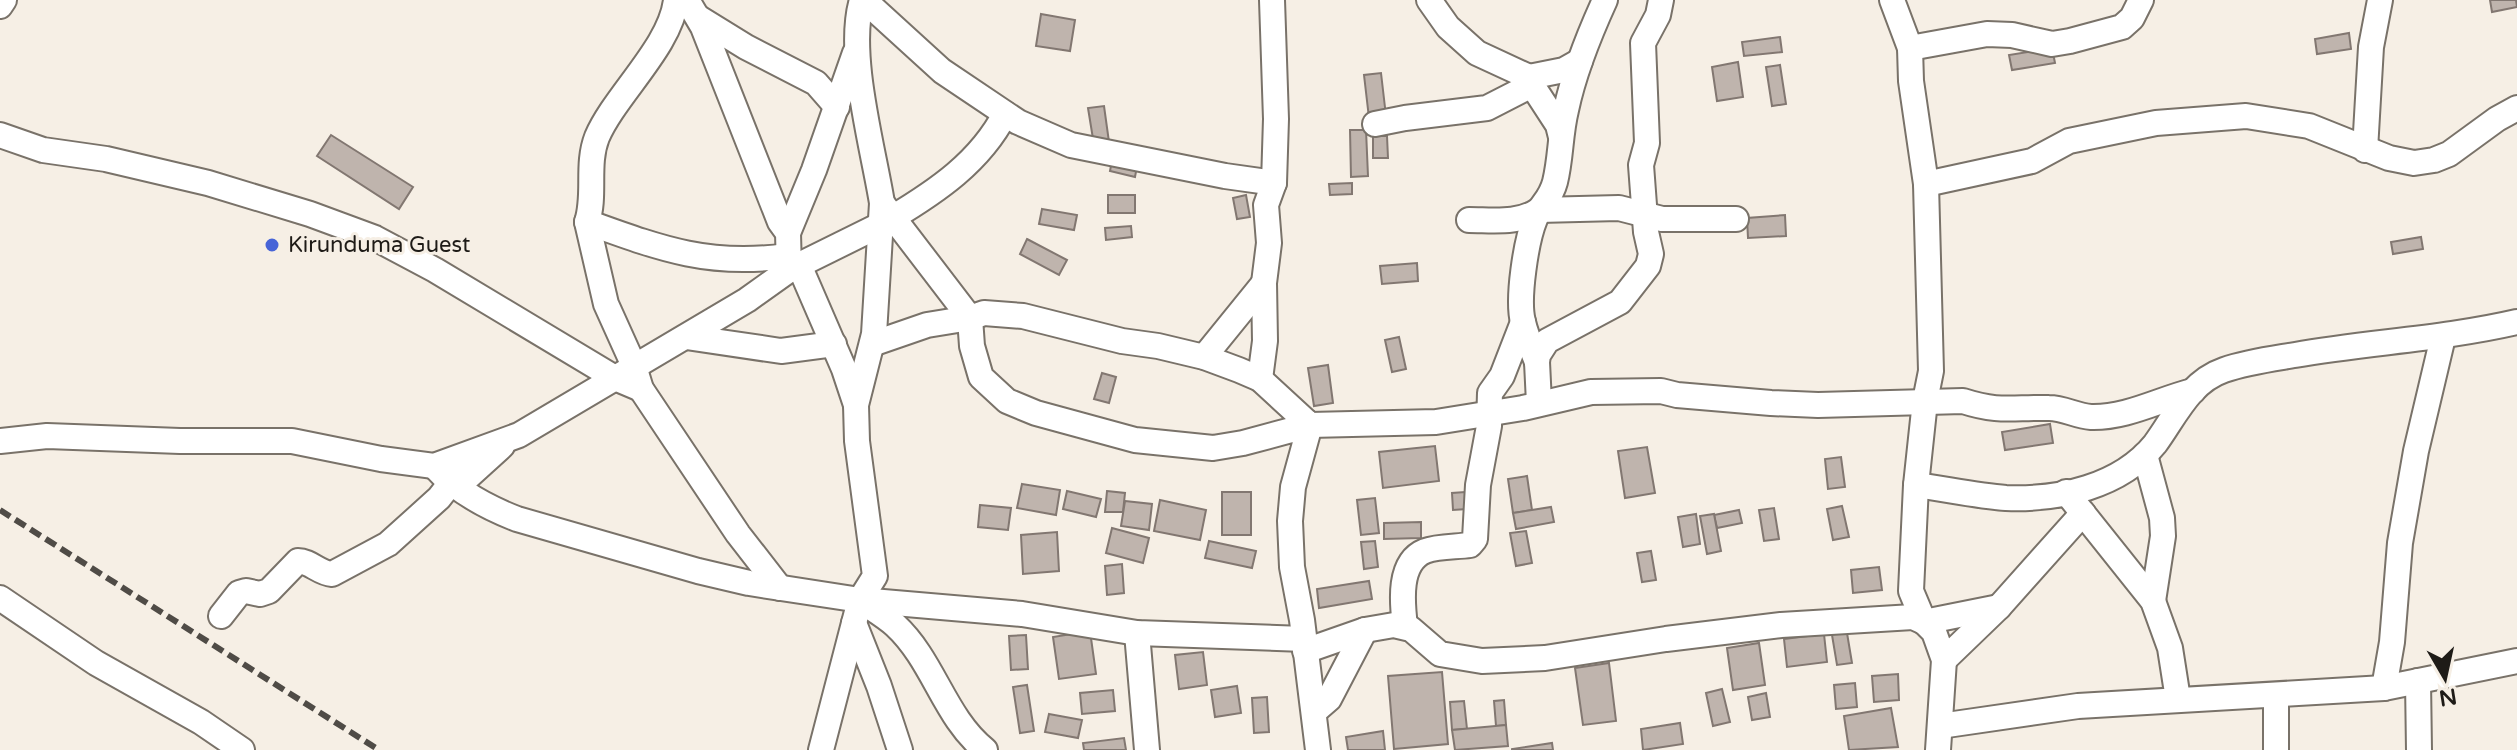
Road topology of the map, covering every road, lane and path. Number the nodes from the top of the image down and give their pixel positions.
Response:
1 (4, 0) edge
2 (676, 0) edge
3 (863, 0) edge
4 (1429, 0) edge
5 (1605, 0) edge
6 (1661, 0) edge
7 (1892, 0) edge
8 (2141, 0) edge
9 (2380, 0) edge
10 (1280, 1) edge
11 (0, 6) edge
12 (693, 9) edge
13 (857, 47) junction
14 (1910, 48) junction
15 (1580, 61) junction
16 (1531, 81) junction
17 (837, 107) junction
18 (2517, 108) edge
19 (1005, 114) junction
20 (1375, 124) dead end
21 (0, 135) edge
22 (1561, 137) junction
23 (2365, 150) junction
24 (1274, 183) junction
25 (1926, 184) junction
26 (1539, 210) junction
27 (1644, 213) junction
28 (885, 215) junction
29 (1736, 219) dead end
30 (1469, 220) dead end
31 (587, 222) junction
32 (791, 256) junction
33 (1264, 283) junction
34 (970, 318) junction
35 (1523, 322) junction
36 (2517, 322) edge
37 (686, 337) junction
38 (2443, 337) junction
39 (872, 342) junction
40 (834, 345) junction
41 (1204, 357) junction
42 (1537, 362) junction
43 (630, 378) junction
44 (1260, 379) junction
45 (2193, 391) junction
46 (1925, 401) junction
47 (1539, 403) junction
48 (856, 405) junction
49 (1488, 413) junction
50 (1310, 425) junction
51 (0, 441) edge
52 (2145, 455) junction
53 (442, 475) junction
54 (1916, 485) junction
55 (2066, 492) junction
56 (2083, 513) junction
57 (2113, 548) junction
58 (2160, 557) junction
59 (780, 588) junction
60 (0, 598) edge
61 (2153, 601) junction
62 (1999, 607) junction
63 (857, 612) junction
64 (221, 616) dead end
65 (1924, 622) junction
66 (1405, 626) junction
67 (1365, 630) junction
68 (1137, 633) junction
69 (1305, 645) junction
70 (1944, 660) junction
71 (2517, 661) edge
72 (2418, 681) junction
73 (2384, 688) junction
74 (2276, 695) junction
75 (2178, 699) junction
76 (1314, 712) junction
77 (1939, 738) edge
78 (979, 748) edge
79 (242, 750) edge
80 (821, 750) edge
81 (900, 750) edge
82 (1147, 750) edge
83 (1318, 750) edge
84 (2276, 750) edge
85 (2419, 750) edge

1 - 11 street
2 - 31 street
3 - 13 street
3 - 19 street
4 - 16 street
5 - 15 street
6 - 27 street
7 - 14 street
8 - 14 street
9 - 23 street
10 - 24 street
12 - 17 street
12 - 32 street
13 - 17 street
13 - 28 street
14 - 25 street
15 - 16 street
15 - 22 street
16 - 20 street
16 - 22 street
17 - 32 street
18 - 23 street
19 - 24 street
19 - 28 street
21 - 43 street
22 - 26 street
23 - 25 street
24 - 33 street
25 - 46 street
26 - 27 street
26 - 30 street
26 - 35 street
27 - 29 street
27 - 42 street
28 - 32 street
28 - 34 street
28 - 39 street
31 - 32 street
31 - 43 street
32 - 37 street
32 - 40 street
33 - 41 street
33 - 44 street
34 - 39 street
34 - 41 street
34 - 50 street
35 - 42 street
35 - 49 street
36 - 38 street
37 - 40 street
37 - 43 street
38 - 45 street
38 - 73 street
39 - 40 street
39 - 48 street
40 - 48 street
41 - 44 street
42 - 47 street
43 - 53 street
43 - 59 street
44 - 50 street
45 - 46 street
45 - 52 street
46 - 47 street
46 - 54 street
47 - 49 street
48 - 63 street
49 - 50 street
49 - 66 street
50 - 69 street
51 - 53 street
52 - 55 street
52 - 58 street
53 - 59 street
53 - 64 street
54 - 55 street
54 - 65 street
55 - 56 street
56 - 57 street
56 - 62 street
57 - 58 street
57 - 61 street
58 - 61 street
59 - 63 street
60 - 79 street
61 - 75 street
62 - 65 street
62 - 70 street
63 - 68 street
63 - 78 street
63 - 80 street
63 - 81 street
65 - 66 street
65 - 70 street
66 - 67 street
67 - 69 street
67 - 76 street
68 - 69 street
68 - 82 street
69 - 76 street
70 - 77 street
71 - 72 street
72 - 73 street
72 - 85 street
73 - 74 street
74 - 75 street
74 - 84 street
75 - 77 street
76 - 83 street

